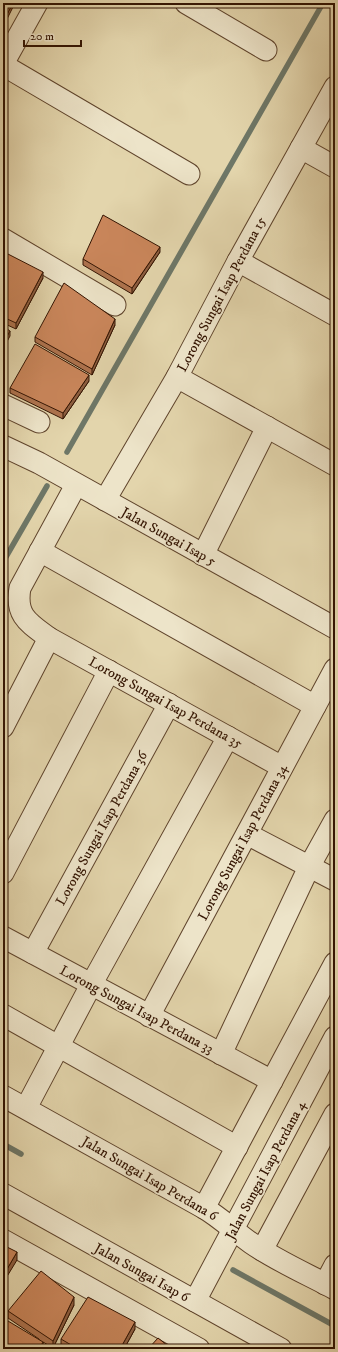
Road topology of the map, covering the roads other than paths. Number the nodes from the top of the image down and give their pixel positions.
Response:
1 (37, 3) edge
2 (186, 3) edge
3 (266, 50) dead end
4 (3, 64) edge
5 (335, 87) edge
6 (301, 148) junction
7 (335, 167) edge
8 (189, 174) dead end
9 (3, 239) edge
10 (238, 262) junction
11 (115, 305) dead end
12 (335, 315) edge
13 (177, 376) junction
14 (3, 405) edge
15 (39, 422) dead end
16 (267, 427) junction
17 (3, 446) edge
18 (335, 465) edge
19 (76, 485) junction
20 (104, 500) junction
21 (40, 551) junction
22 (203, 555) junction
23 (335, 628) edge
24 (49, 638) junction
25 (335, 669) edge
26 (109, 671) junction
27 (169, 704) junction
28 (315, 706) junction
29 (3, 728) edge
30 (228, 737) junction
31 (282, 767) junction
32 (335, 820) edge
33 (246, 834) junction
34 (309, 867) junction
35 (3, 873) edge
36 (335, 880) edge
37 (3, 937) edge
38 (33, 953) junction
39 (335, 963) edge
40 (91, 984) junction
41 (3, 1015) edge
42 (149, 1016) junction
43 (335, 1037) edge
44 (58, 1047) junction
45 (220, 1054) junction
46 (272, 1082) junction
47 (3, 1096) edge
48 (26, 1108) junction
49 (335, 1114) edge
50 (237, 1147) junction
51 (3, 1194) edge
52 (204, 1208) junction
53 (234, 1229) junction
54 (3, 1240) edge
55 (262, 1250) junction
56 (335, 1265) edge
57 (330, 1287) edge
58 (195, 1301) junction
59 (200, 1349) edge
60 (281, 1349) edge

1 - 4 street
2 - 3 street
4 - 8 street
5 - 6 street, Lorong Sungai Isap Perdana 15
6 - 7 street
6 - 10 street, Lorong Sungai Isap Perdana 15
9 - 11 street
10 - 12 street
10 - 13 street, Lorong Sungai Isap Perdana 15
13 - 16 street
13 - 20 street, Lorong Sungai Isap Perdana 15
14 - 15 street
16 - 18 street
16 - 22 street
17 - 19 street, Jalan Sungai Isap 5
19 - 20 street, Jalan Sungai Isap 5
19 - 21 street, Lorong Sungai Isap Perdana 35
20 - 22 street, Jalan Sungai Isap 5
21 - 24 street, Lorong Sungai Isap Perdana 35
21 - 28 street
22 - 23 street, Jalan Sungai Isap 5
24 - 26 street, Lorong Sungai Isap Perdana 35
24 - 29 street
25 - 28 street, Lorong Sungai Isap Perdana 34
26 - 27 street, Lorong Sungai Isap Perdana 35
26 - 35 street
27 - 30 street, Lorong Sungai Isap Perdana 35
27 - 38 street, Lorong Sungai Isap Perdana 36
28 - 31 street, Lorong Sungai Isap Perdana 34
30 - 31 street, Lorong Sungai Isap Perdana 35
30 - 40 street
31 - 33 street, Lorong Sungai Isap Perdana 34
32 - 34 street
33 - 34 street
33 - 42 street, Lorong Sungai Isap Perdana 34
34 - 36 street
34 - 45 street
37 - 38 street, Lorong Sungai Isap Perdana 33
38 - 40 street, Lorong Sungai Isap Perdana 33
39 - 46 street
40 - 42 street, Lorong Sungai Isap Perdana 33
40 - 44 street
41 - 44 street
42 - 45 street, Lorong Sungai Isap Perdana 33
43 - 53 street, Jalan Sungai Isap Perdana 4
44 - 48 street
44 - 50 street
45 - 46 street, Lorong Sungai Isap Perdana 33
46 - 50 street
47 - 48 street, Jalan Sungai Isap Perdana 6
48 - 52 street, Jalan Sungai Isap Perdana 6
49 - 55 street
50 - 52 street
51 - 58 street, Jalan Sungai Isap 6
52 - 53 street, Jalan Sungai Isap Perdana 6
53 - 55 street, Jalan Sungai Isap Perdana 6
53 - 58 street, Jalan Sungai Isap Perdana 4
54 - 59 street
55 - 57 street, Jalan Sungai Isap Perdana 6
56 - 57 street
58 - 60 street, Jalan Sungai Isap 6

